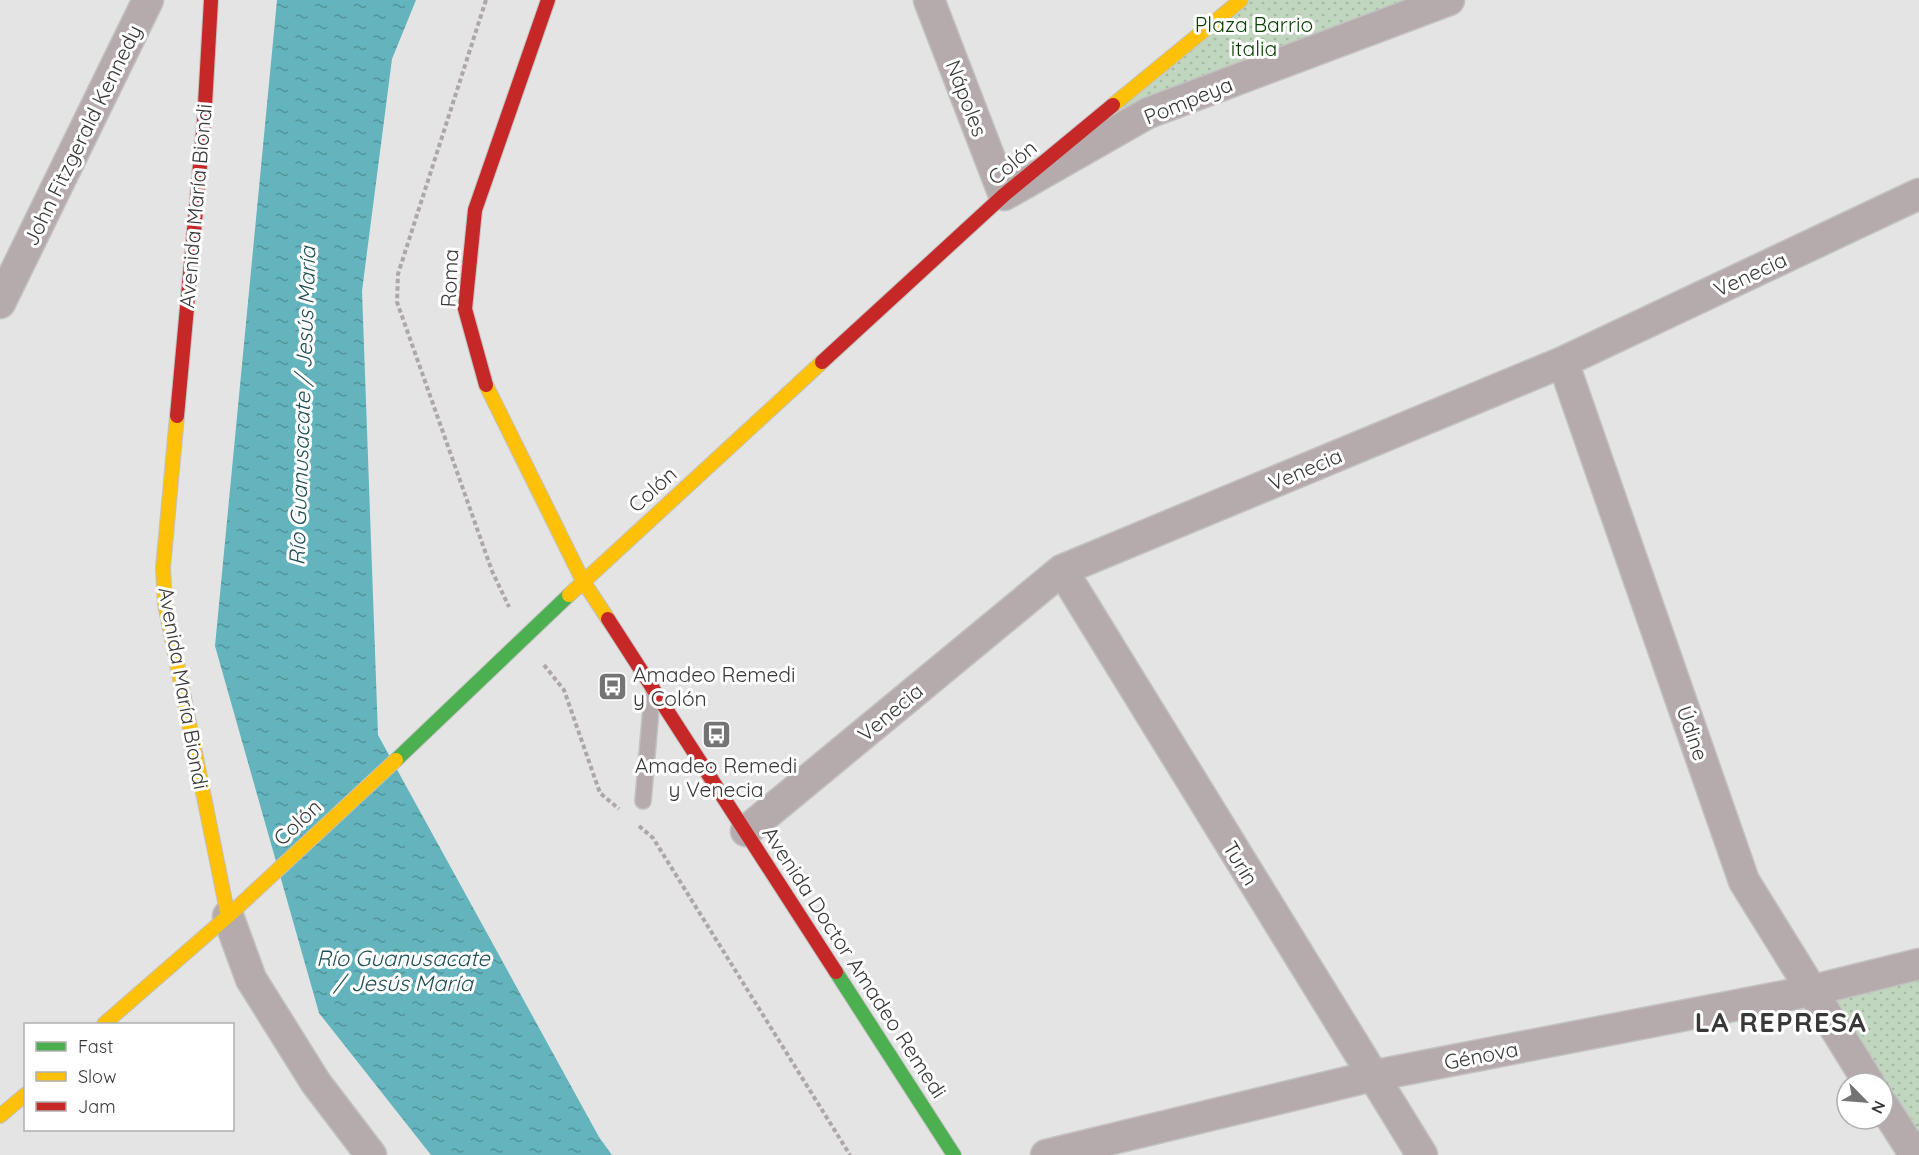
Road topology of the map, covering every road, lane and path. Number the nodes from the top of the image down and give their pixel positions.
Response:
1 (148, 0) edge
2 (211, 0) edge
3 (548, 0) edge
4 (929, 0) edge
5 (1241, 0) edge
6 (1449, 0) edge
7 (1919, 194) edge
8 (1004, 195) junction
9 (0, 303) edge
10 (1563, 362) junction
11 (1062, 570) junction
12 (583, 581) junction
13 (653, 691) junction
14 (643, 801) dead end
15 (746, 831) junction
16 (228, 916) junction
17 (1919, 964) edge
18 (1810, 991) junction
19 (105, 1023) edge
20 (1861, 1071) edge
21 (1372, 1076) junction
22 (24, 1096) edge
23 (0, 1116) edge
24 (1895, 1124) edge
25 (371, 1155) edge
26 (954, 1155) edge
27 (1046, 1155) edge
28 (1422, 1155) edge
29 (1915, 1155) edge

1 - 9 street, John Fitzgerald Kennedy
2 - 16 street, Avenida María Biondi
3 - 12 street, Roma
4 - 8 street, Nápoles
5 - 8 street, Colón
6 - 8 street, Pompeya
7 - 10 street, Venecia
8 - 12 street, Colón
10 - 11 street, Venecia
10 - 18 street, Údine
11 - 15 street, Venecia
11 - 21 street, Turín
12 - 13 street, Avenida Doctor Amadeo Remedi
12 - 16 street, Colón
13 - 14 lane
13 - 15 street, Avenida Doctor Amadeo Remedi
15 - 26 street, Avenida Doctor Amadeo Remedi
16 - 19 street, Colón
16 - 25 street, Avenida María Biondi
17 - 18 street, Génova
18 - 20 street, Údine
18 - 21 street, Génova
21 - 27 street, Génova
21 - 28 street, Turín
22 - 23 street
24 - 29 street

